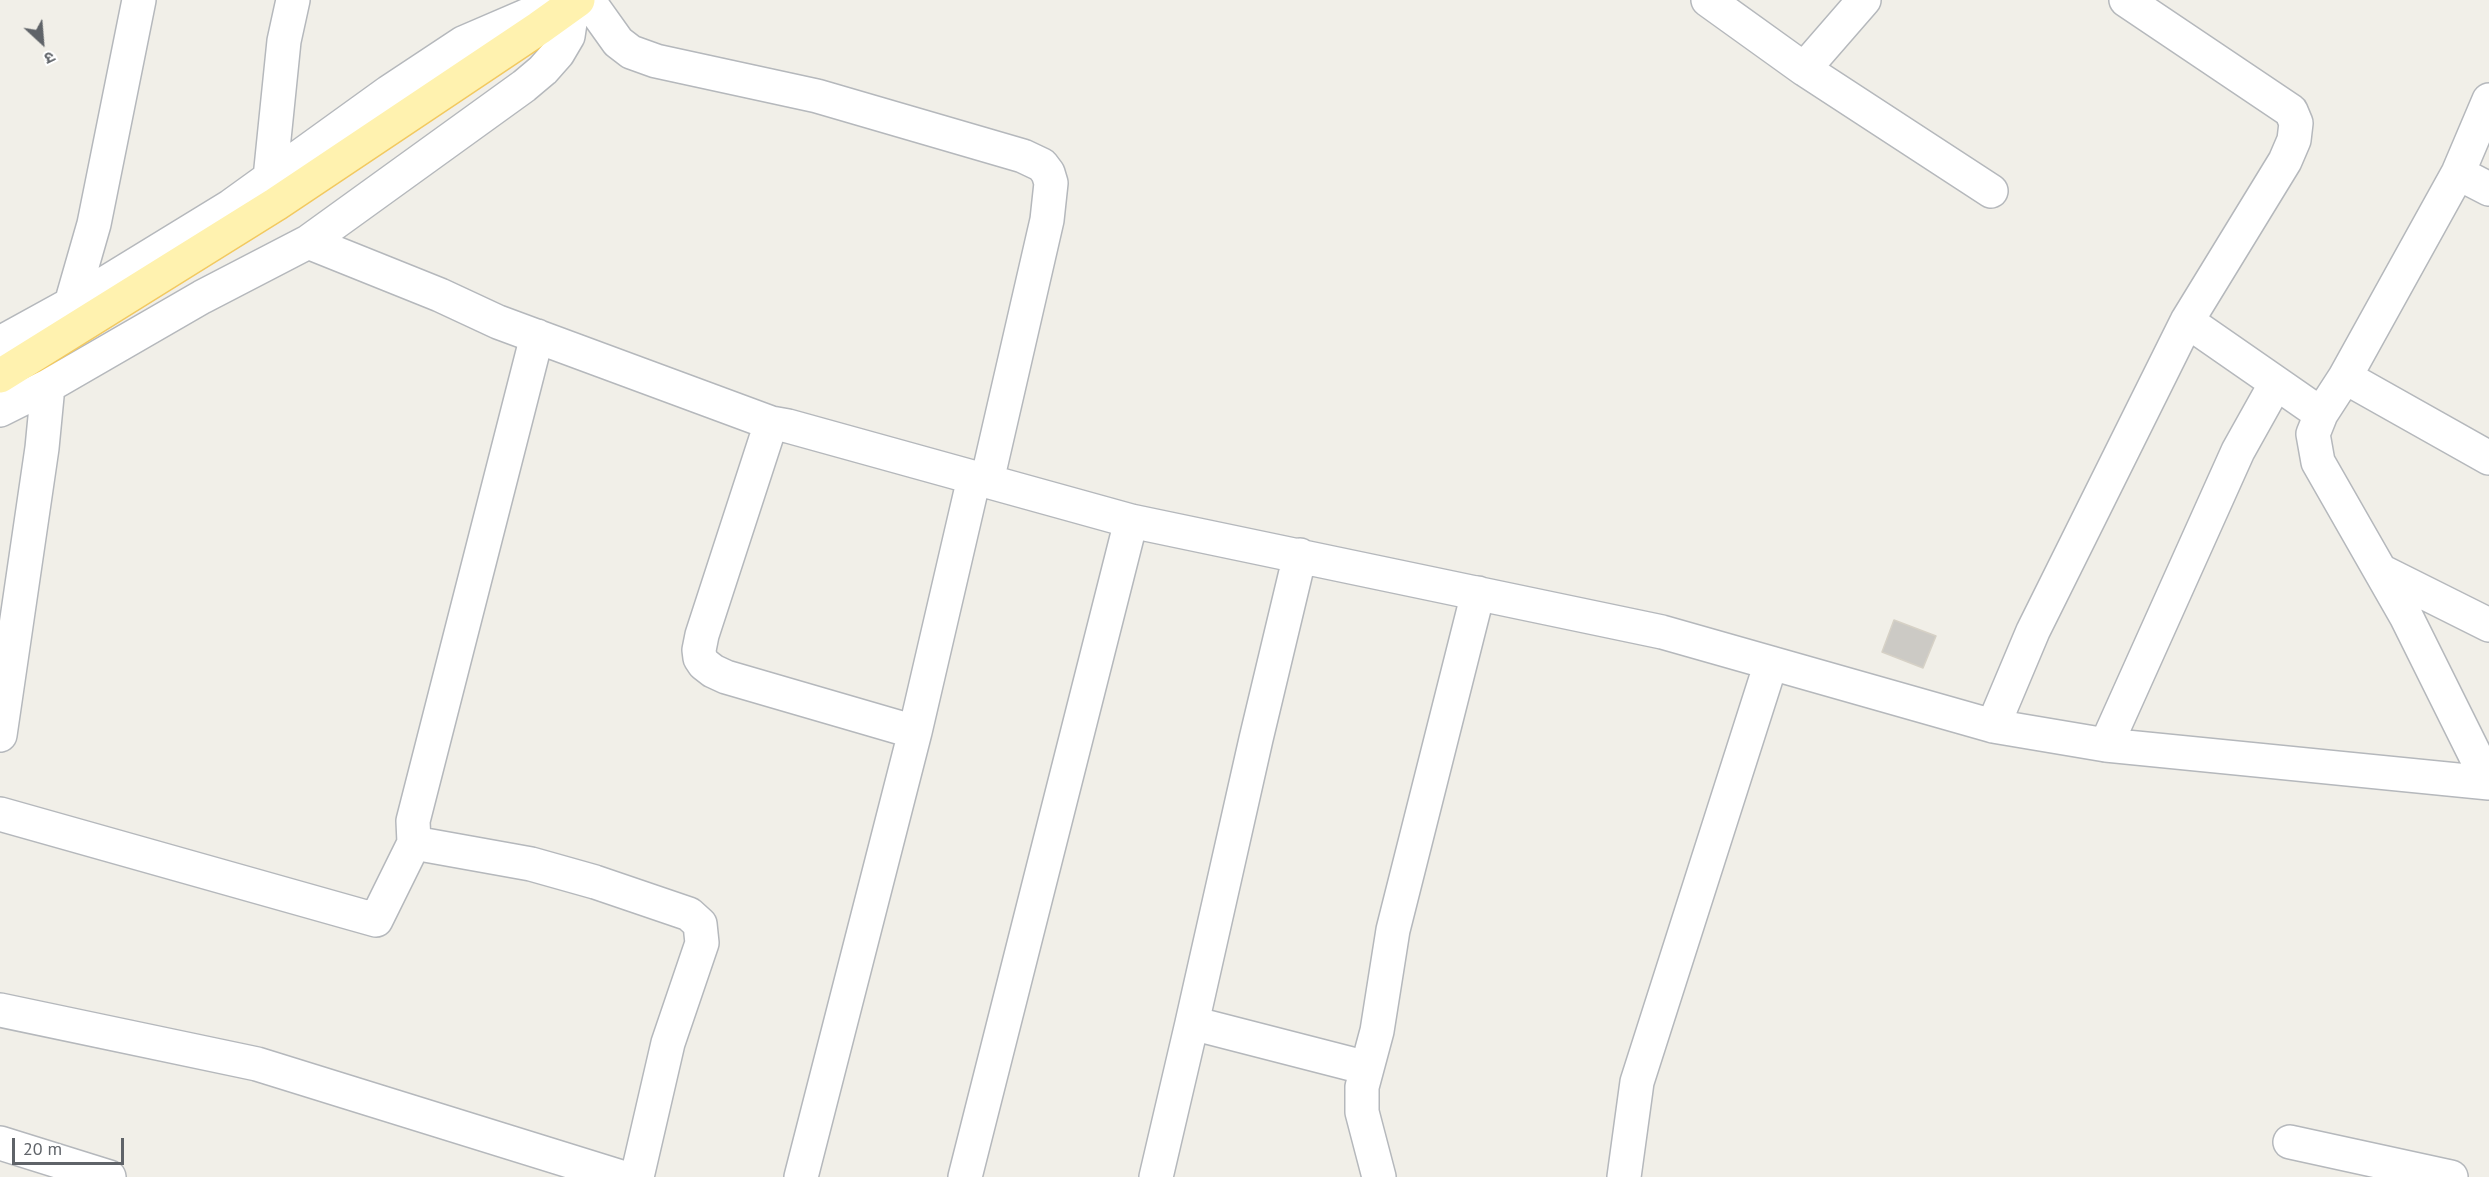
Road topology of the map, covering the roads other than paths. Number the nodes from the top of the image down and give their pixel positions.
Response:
1 (139, 0) edge
2 (293, 0) edge
3 (1708, 0) edge
4 (1864, 0) edge
5 (2126, 0) edge
6 (580, 1) edge
7 (1804, 69) junction
8 (2489, 100) edge
9 (2458, 173) junction
10 (270, 178) junction
11 (2489, 189) edge
12 (1991, 191) dead end
13 (308, 242) junction
14 (71, 304) junction
15 (2187, 321) junction
16 (537, 336) junction
17 (0, 343) edge
18 (0, 376) edge
19 (2345, 377) junction
20 (2276, 383) junction
21 (48, 386) junction
22 (0, 410) edge
23 (2321, 414) junction
24 (771, 423) junction
25 (2489, 458) edge
26 (980, 479) junction
27 (1131, 521) junction
28 (1300, 555) junction
29 (2383, 572) junction
30 (1478, 593) junction
31 (2489, 625) edge
32 (1771, 663) junction
33 (1993, 726) junction
34 (915, 732) junction
35 (0, 735) edge
36 (2106, 745) junction
37 (2489, 783) edge
38 (0, 814) edge
39 (414, 843) junction
40 (0, 1010) edge
41 (1192, 1023) junction
42 (1367, 1068) junction
43 (2290, 1142) dead end
44 (0, 1143) edge
45 (109, 1177) edge
46 (621, 1177) edge
47 (637, 1177) edge
48 (801, 1177) edge
49 (965, 1177) edge
50 (1156, 1177) edge
51 (1378, 1177) edge
52 (1624, 1177) edge
53 (2451, 1177) edge

1 - 14 street
2 - 10 street
3 - 7 street
4 - 7 street
5 - 15 street
6 - 10 street
6 - 13 street
6 - 18 main road
6 - 26 street
7 - 12 street
8 - 9 street
9 - 11 street
9 - 19 street
10 - 14 street
13 - 16 street
13 - 21 street
14 - 17 street
15 - 20 street
15 - 33 street
16 - 24 street
16 - 39 street
19 - 23 street
19 - 25 street
20 - 23 street
20 - 36 street
21 - 22 street
21 - 35 street
23 - 29 street
24 - 26 street
24 - 34 street
26 - 27 street
26 - 34 street
27 - 28 street
27 - 49 street
28 - 30 street
28 - 41 street
29 - 31 street
29 - 37 street
30 - 32 street
30 - 42 street
32 - 33 street
32 - 52 street
33 - 36 street
34 - 48 street
36 - 37 street
38 - 39 street
39 - 47 street
40 - 46 street
41 - 42 street
41 - 50 street
42 - 51 street
43 - 53 street
44 - 45 street

